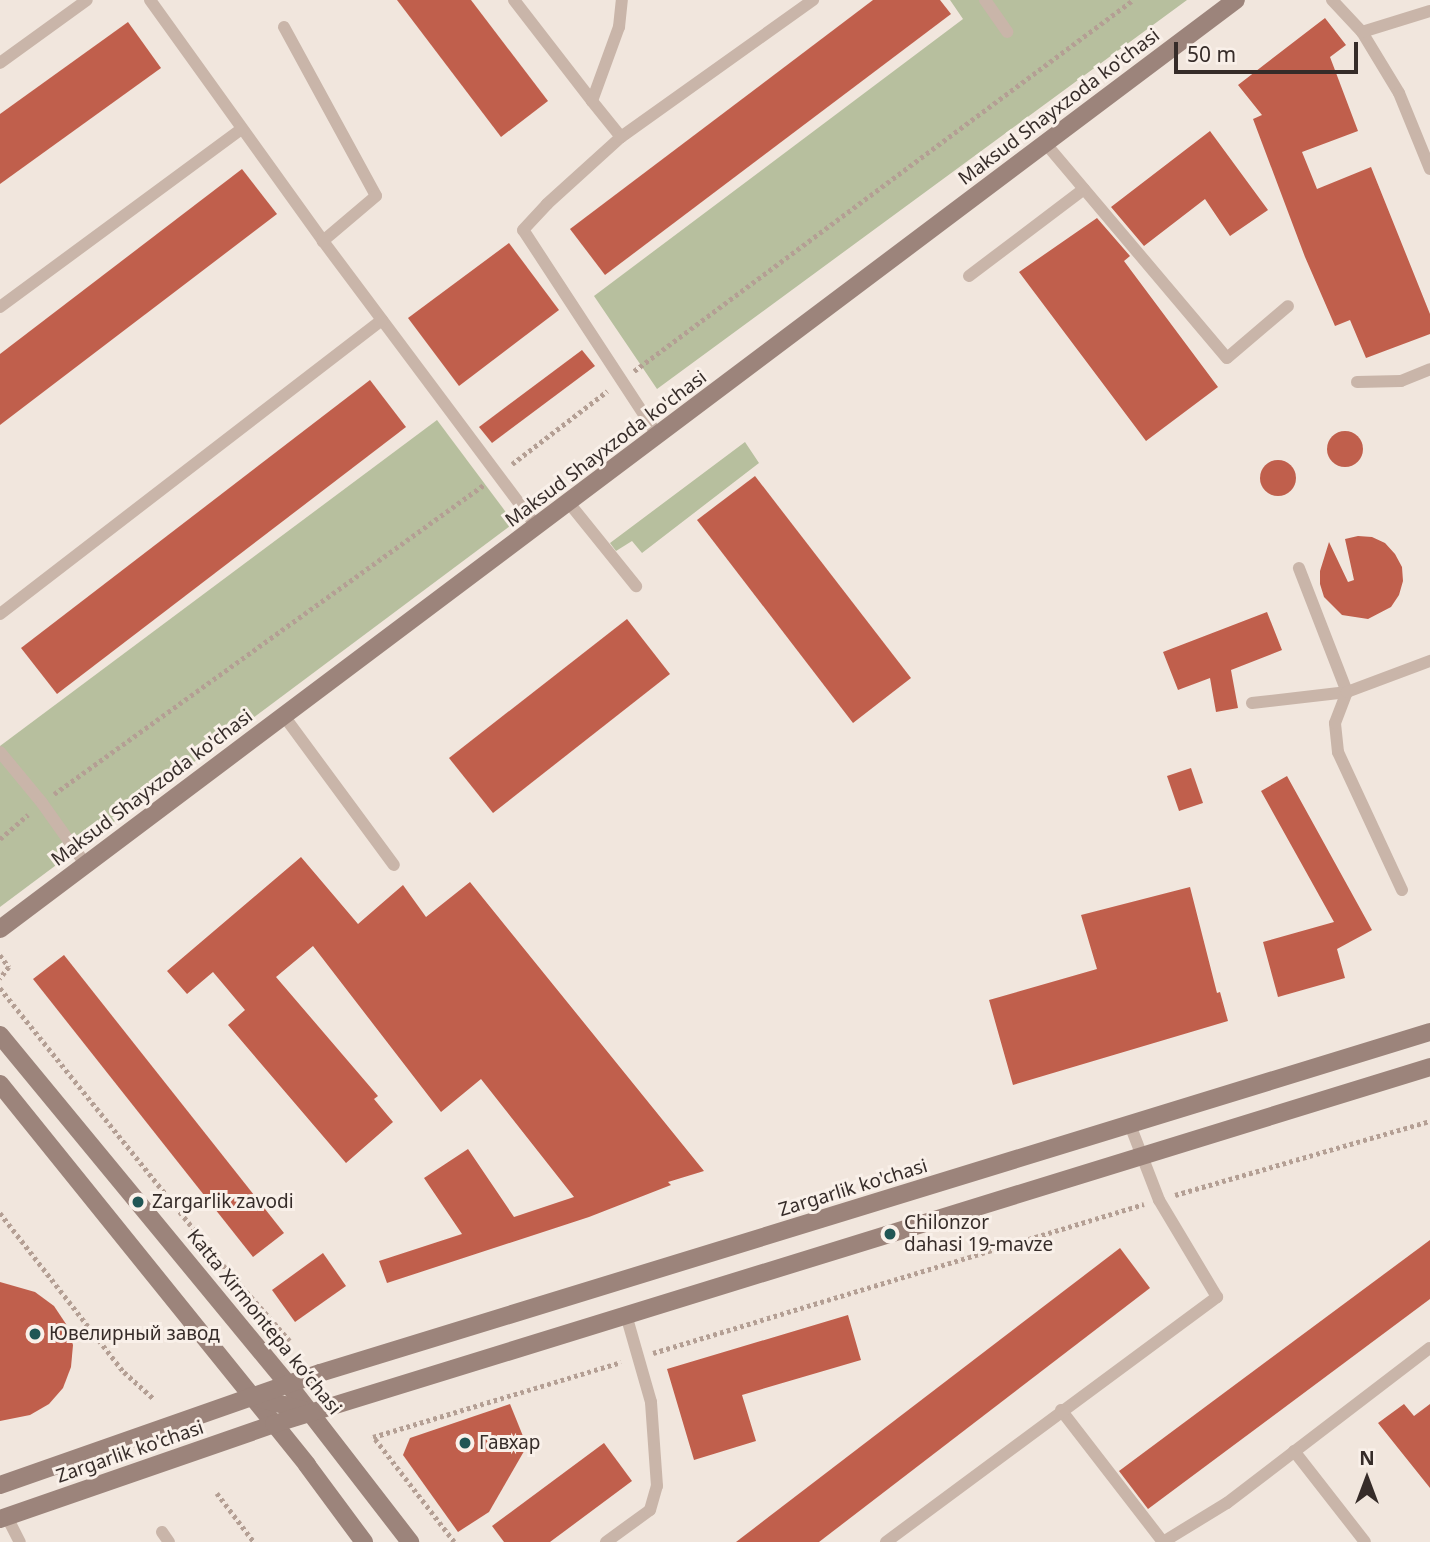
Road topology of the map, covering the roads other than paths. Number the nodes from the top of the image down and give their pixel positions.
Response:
1 (86, 0) edge
2 (150, 0) edge
3 (514, 0) edge
4 (622, 0) edge
5 (813, 0) edge
6 (985, 0) edge
7 (1236, 0) edge
8 (1332, 0) edge
9 (1430, 11) edge
10 (284, 27) dead end
11 (1007, 32) dead end
12 (1362, 32) junction
13 (0, 63) edge
14 (592, 101) junction
15 (241, 129) junction
16 (621, 137) junction
17 (1046, 144) junction
18 (1430, 169) edge
19 (1083, 188) junction
20 (323, 241) junction
21 (969, 276) dead end
22 (1288, 306) dead end
23 (0, 307) edge
24 (382, 320) junction
25 (1430, 369) edge
26 (1357, 382) dead end
27 (658, 436) junction
28 (569, 503) junction
29 (537, 527) junction
30 (1299, 568) dead end
31 (636, 586) dead end
32 (0, 614) edge
33 (1430, 661) edge
34 (1347, 692) junction
35 (1252, 703) dead end
36 (284, 716) junction
37 (0, 752) edge
38 (86, 865) junction
39 (394, 865) dead end
40 (1402, 890) dead end
41 (0, 929) edge
42 (1430, 1032) edge
43 (0, 1035) edge
44 (1430, 1068) edge
45 (0, 1084) edge
46 (1130, 1125) junction
47 (1140, 1157) junction
48 (626, 1315) junction
49 (1430, 1348) edge
50 (288, 1384) junction
51 (251, 1395) junction
52 (279, 1404) junction
53 (1061, 1410) junction
54 (310, 1412) junction
55 (274, 1424) junction
56 (1294, 1451) junction
57 (0, 1485) edge
58 (3, 1518) edge
59 (20, 1542) edge
60 (364, 1542) edge
61 (410, 1542) edge
62 (606, 1542) edge
63 (886, 1542) edge
64 (1365, 1542) edge

1 - 13 lane
2 - 15 lane
3 - 14 lane
4 - 14 lane
5 - 16 lane
6 - 11 lane
7 - 17 main road, Maksud Shayxzoda ko'chasi
8 - 12 lane
9 - 12 lane
10 - 20 lane
12 - 18 lane
14 - 16 lane
15 - 20 lane
15 - 23 lane
16 - 27 lane
17 - 19 lane
17 - 27 main road, Maksud Shayxzoda ko'chasi
19 - 21 lane
19 - 22 lane
20 - 24 lane
24 - 29 lane
24 - 32 lane
25 - 26 lane
27 - 28 main road, Maksud Shayxzoda ko'chasi
28 - 29 main road, Maksud Shayxzoda ko'chasi
28 - 31 lane
29 - 36 main road, Maksud Shayxzoda ko'chasi
30 - 34 lane
33 - 34 lane
34 - 35 lane
34 - 40 lane
36 - 38 main road, Maksud Shayxzoda ko'chasi
36 - 39 lane
37 - 38 lane
38 - 41 main road, Maksud Shayxzoda ko'chasi
42 - 46 main road, Zargarlik ko'chasi
43 - 50 main road, Katta Xirmontepa koʻchasi
44 - 47 main road, Zargarlik ko'chasi
45 - 51 main road
46 - 47 lane
46 - 50 main road, Zargarlik ko'chasi
47 - 48 main road, Zargarlik ko'chasi
47 - 53 lane
48 - 54 main road, Zargarlik ko'chasi
48 - 62 lane
49 - 56 lane
50 - 51 main road, Zargarlik ko'chasi
50 - 52 main road
50 - 54 main road, Katta Xirmontepa koʻchasi
51 - 52 main road
51 - 55 main road
51 - 57 main road, Zargarlik ko'chasi
52 - 54 main road
52 - 55 main road
53 - 56 lane
53 - 63 lane
54 - 55 main road, Zargarlik ko'chasi
54 - 61 main road, Katta Xirmontepa koʻchasi
55 - 58 main road, Zargarlik ko'chasi
55 - 60 main road
56 - 64 lane
58 - 59 lane

